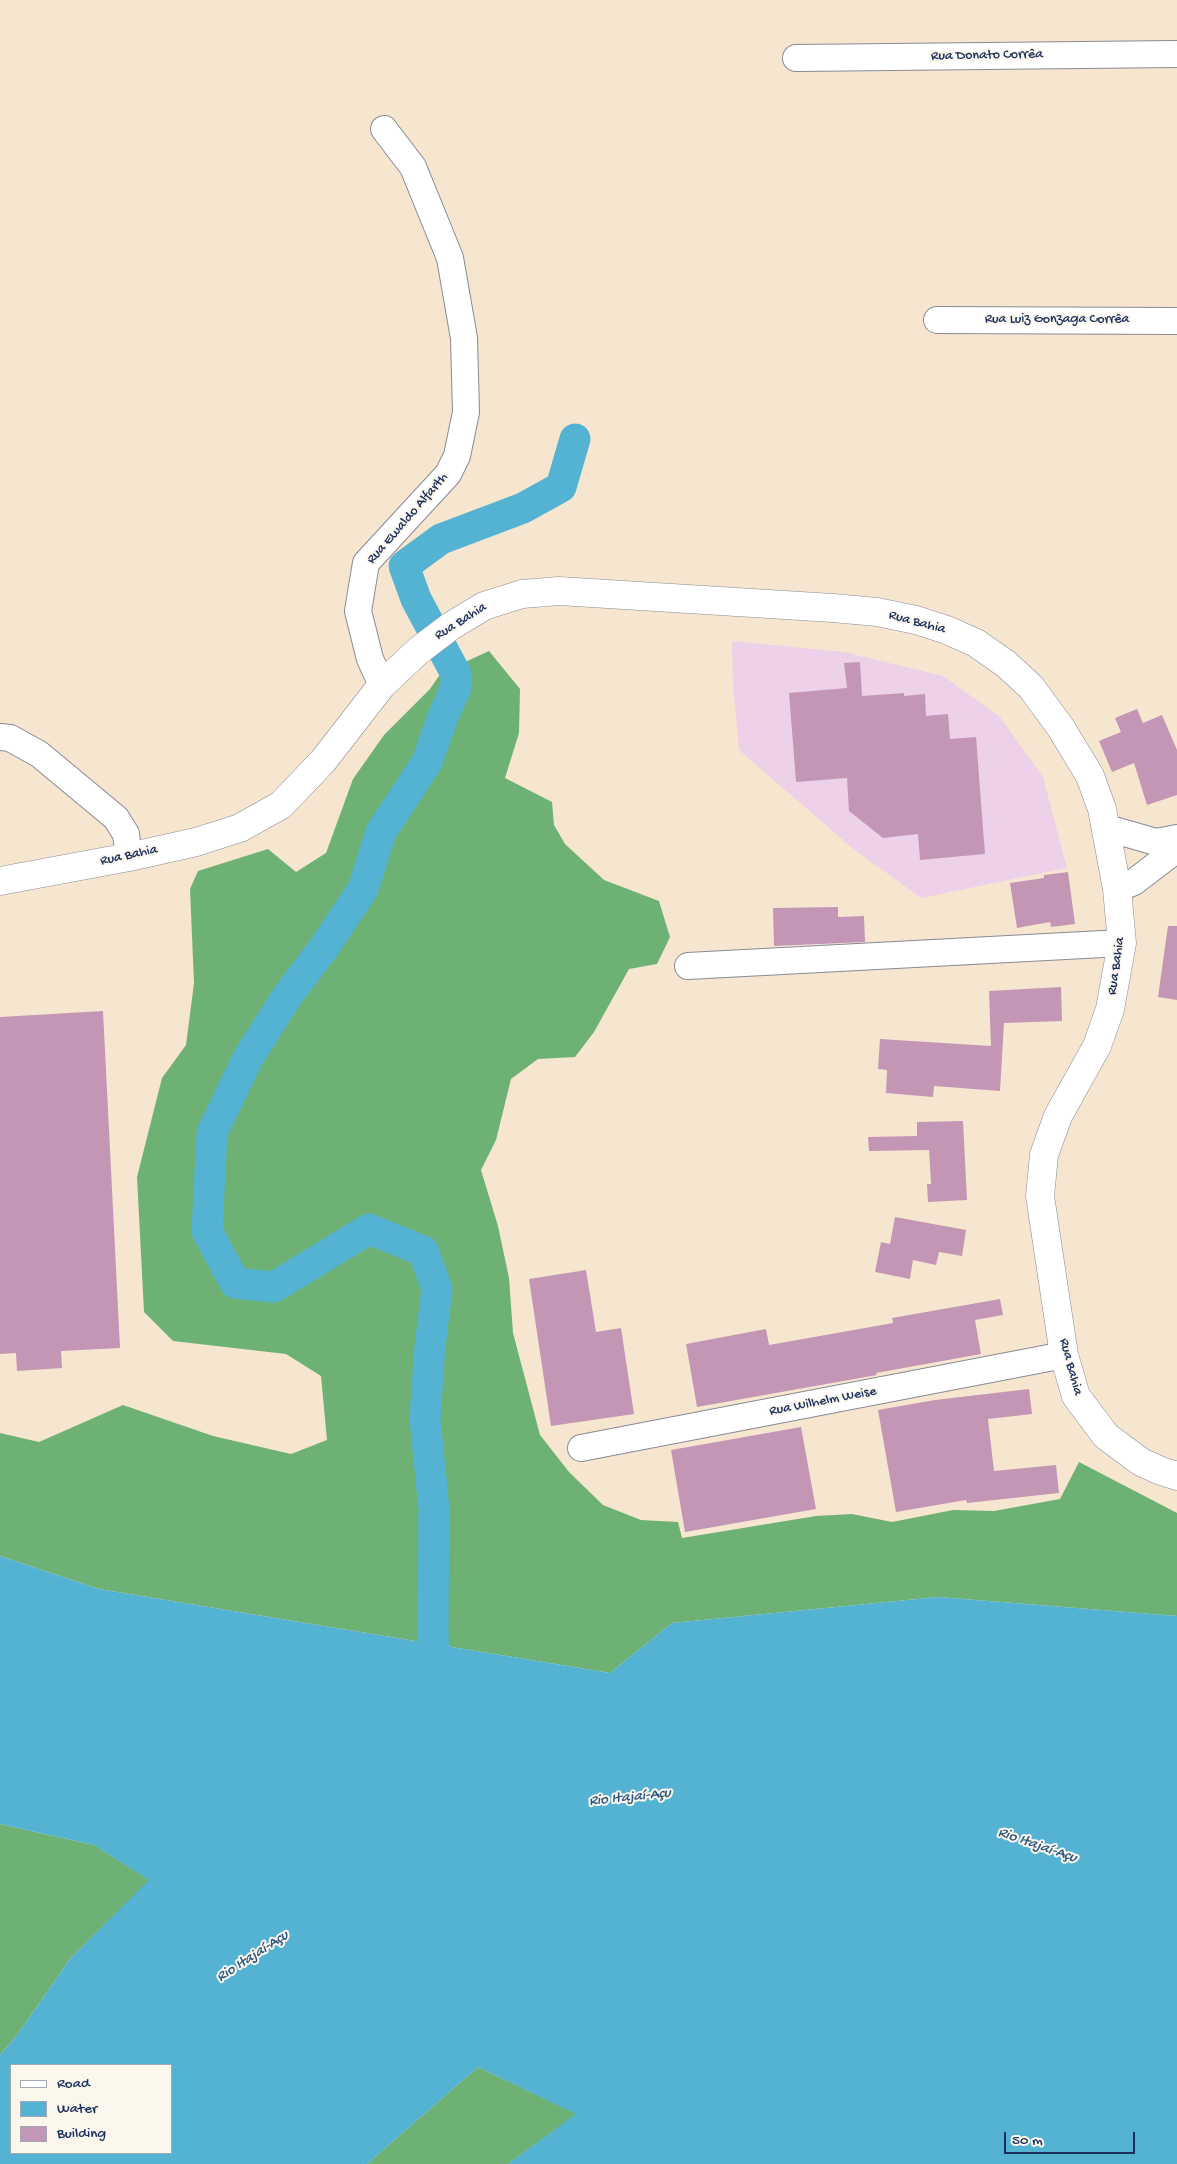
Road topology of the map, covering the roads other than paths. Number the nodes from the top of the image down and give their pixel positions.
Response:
1 (1177, 54) edge
2 (796, 58) dead end
3 (384, 129) dead end
4 (937, 320) dead end
5 (1177, 321) edge
6 (382, 685) junction
7 (0, 737) edge
8 (1106, 828) junction
9 (1167, 848) edge
10 (129, 857) junction
11 (0, 881) edge
12 (1117, 889) junction
13 (1122, 943) junction
14 (688, 966) dead end
15 (1064, 1356) junction
16 (581, 1448) dead end
17 (1177, 1476) edge

1 - 2 street, Rua Donato Corrêa
3 - 6 street, Rua Ewaldo Alfarth
4 - 5 street, Rua Luiz Gonzaga Corrêa
6 - 8 main road, Rua Bahia
6 - 10 main road, Rua Bahia
7 - 10 street
8 - 9 street
8 - 12 main road, Rua Bahia
9 - 12 street
10 - 11 main road, Rua Bahia
12 - 13 main road, Rua Bahia
13 - 14 street
13 - 15 main road, Rua Bahia
15 - 16 street, Rua Wilhelm Weise
15 - 17 main road, Rua Bahia

